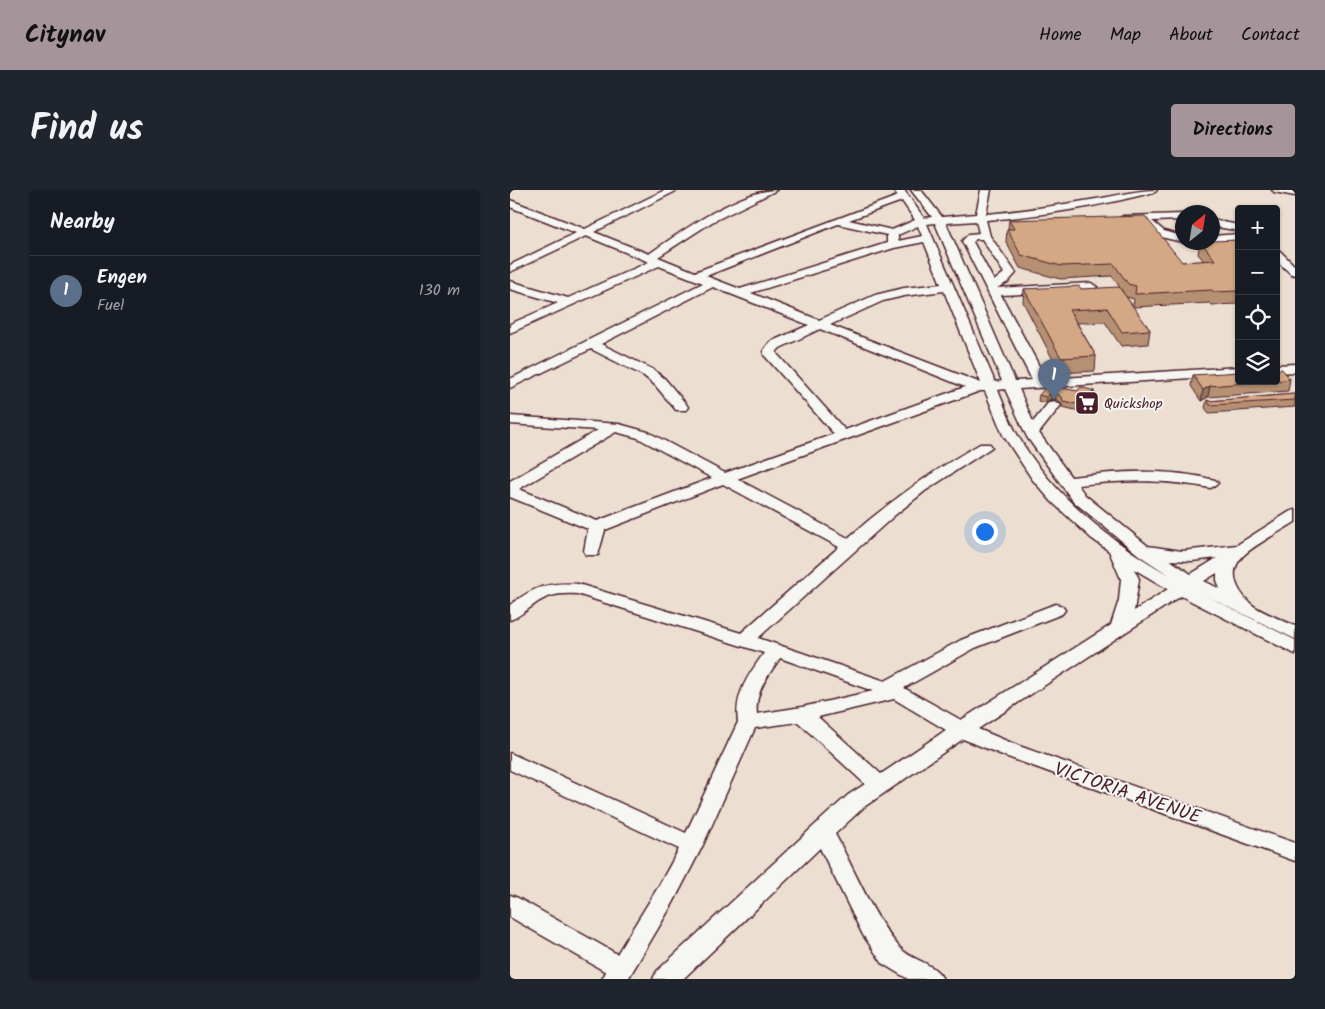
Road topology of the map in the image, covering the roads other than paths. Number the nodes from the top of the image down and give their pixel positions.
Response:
1 (673, 190) edge
2 (772, 190) edge
3 (986, 190) edge
4 (1116, 190) edge
5 (1152, 190) edge
6 (1277, 190) edge
7 (906, 192) edge
8 (1295, 193) edge
9 (1104, 201) junction
10 (510, 203) edge
11 (1127, 206) dead end
12 (1141, 213) junction
13 (1175, 216) edge
14 (1115, 219) edge
15 (837, 220) junction
16 (938, 220) junction
17 (921, 221) junction
18 (1030, 224) edge
19 (1220, 224) edge
20 (983, 227) junction
21 (1235, 227) edge
22 (584, 233) junction
23 (1235, 237) edge
24 (927, 238) junction
25 (1175, 238) edge
26 (1220, 238) edge
27 (892, 239) junction
28 (1280, 257) edge
29 (654, 260) junction
30 (510, 269) edge
31 (1295, 272) edge
32 (695, 276) junction
33 (712, 283) junction
34 (510, 284) edge
35 (948, 287) junction
36 (1091, 287) edge
37 (993, 290) junction
38 (740, 293) junction
39 (568, 302) junction
40 (818, 324) junction
41 (510, 329) edge
42 (590, 343) junction
43 (1295, 368) edge
44 (1280, 369) edge
45 (1235, 371) edge
46 (1075, 380) junction
47 (1041, 383) junction
48 (510, 384) edge
49 (1011, 385) junction
50 (984, 387) junction
51 (681, 407) dead end
52 (510, 420) edge
53 (614, 427) junction
54 (1032, 433) junction
55 (843, 436) junction
56 (985, 448) dead end
57 (726, 478) junction
58 (1068, 482) junction
59 (1210, 483) dead end
60 (510, 489) edge
61 (1295, 515) edge
62 (597, 528) junction
63 (1137, 544) junction
64 (850, 546) junction
65 (1117, 548) junction
66 (1241, 549) junction
67 (592, 551) dead end
68 (1185, 585) junction
69 (1056, 610) dead end
70 (1249, 611) junction
71 (510, 614) edge
72 (1120, 628) junction
73 (1295, 633) edge
74 (744, 640) junction
75 (1295, 648) edge
76 (776, 650) junction
77 (891, 691) junction
78 (802, 714) junction
79 (748, 722) junction
80 (961, 730) junction
81 (510, 761) edge
82 (880, 785) junction
83 (823, 831) junction
84 (692, 844) junction
85 (1295, 852) edge
86 (510, 905) edge
87 (618, 973) edge
88 (666, 979) edge
89 (930, 979) edge

1 - 22 street
2 - 29 street
3 - 20 street
4 - 9 street
5 - 9 street
6 - 8 street
7 - 15 street
7 - 16 street
7 - 17 street
9 - 11 street
9 - 20 street
10 - 22 street
12 - 13 street
12 - 14 street
12 - 25 street
15 - 27 street
15 - 32 street
16 - 17 street
16 - 20 street
16 - 49 street
17 - 24 street
17 - 27 street
18 - 20 street
19 - 21 street
20 - 37 street
20 - 37 street
22 - 29 street
22 - 30 street
23 - 26 street
24 - 27 street
24 - 35 street
27 - 38 street
28 - 31 street
29 - 32 street
29 - 39 street
32 - 33 street
33 - 38 street
33 - 42 street
34 - 39 street
35 - 40 street
35 - 50 street
36 - 37 street
37 - 47 street
38 - 40 street
39 - 41 street
40 - 50 street
40 - 55 street
42 - 48 street
42 - 51 street
43 - 44 street
45 - 46 street
46 - 47 street
46 - 54 street
47 - 49 street
49 - 50 street
49 - 54 street
50 - 55 street
50 - 65 street
52 - 53 street
53 - 57 street
53 - 60 street
54 - 58 street
55 - 57 street
56 - 64 street
57 - 62 street
57 - 64 street
58 - 59 street
58 - 63 street
60 - 62 street
61 - 66 street
62 - 67 street
63 - 66 street
63 - 68 street
64 - 74 street
65 - 68 street
65 - 72 street
66 - 68 street
66 - 70 street
68 - 70 street
68 - 72 street
68 - 75 street
69 - 77 street
70 - 73 street
71 - 74 street, VICTORIA AVENUE
72 - 80 street
74 - 76 street, VICTORIA AVENUE
76 - 77 street, VICTORIA AVENUE
76 - 79 street
77 - 78 street
77 - 80 street, VICTORIA AVENUE
78 - 79 street
78 - 82 street
79 - 84 street
80 - 82 street
80 - 85 street, VICTORIA AVENUE
81 - 84 street
82 - 83 street
83 - 88 street
83 - 89 street
84 - 87 street
86 - 87 street

